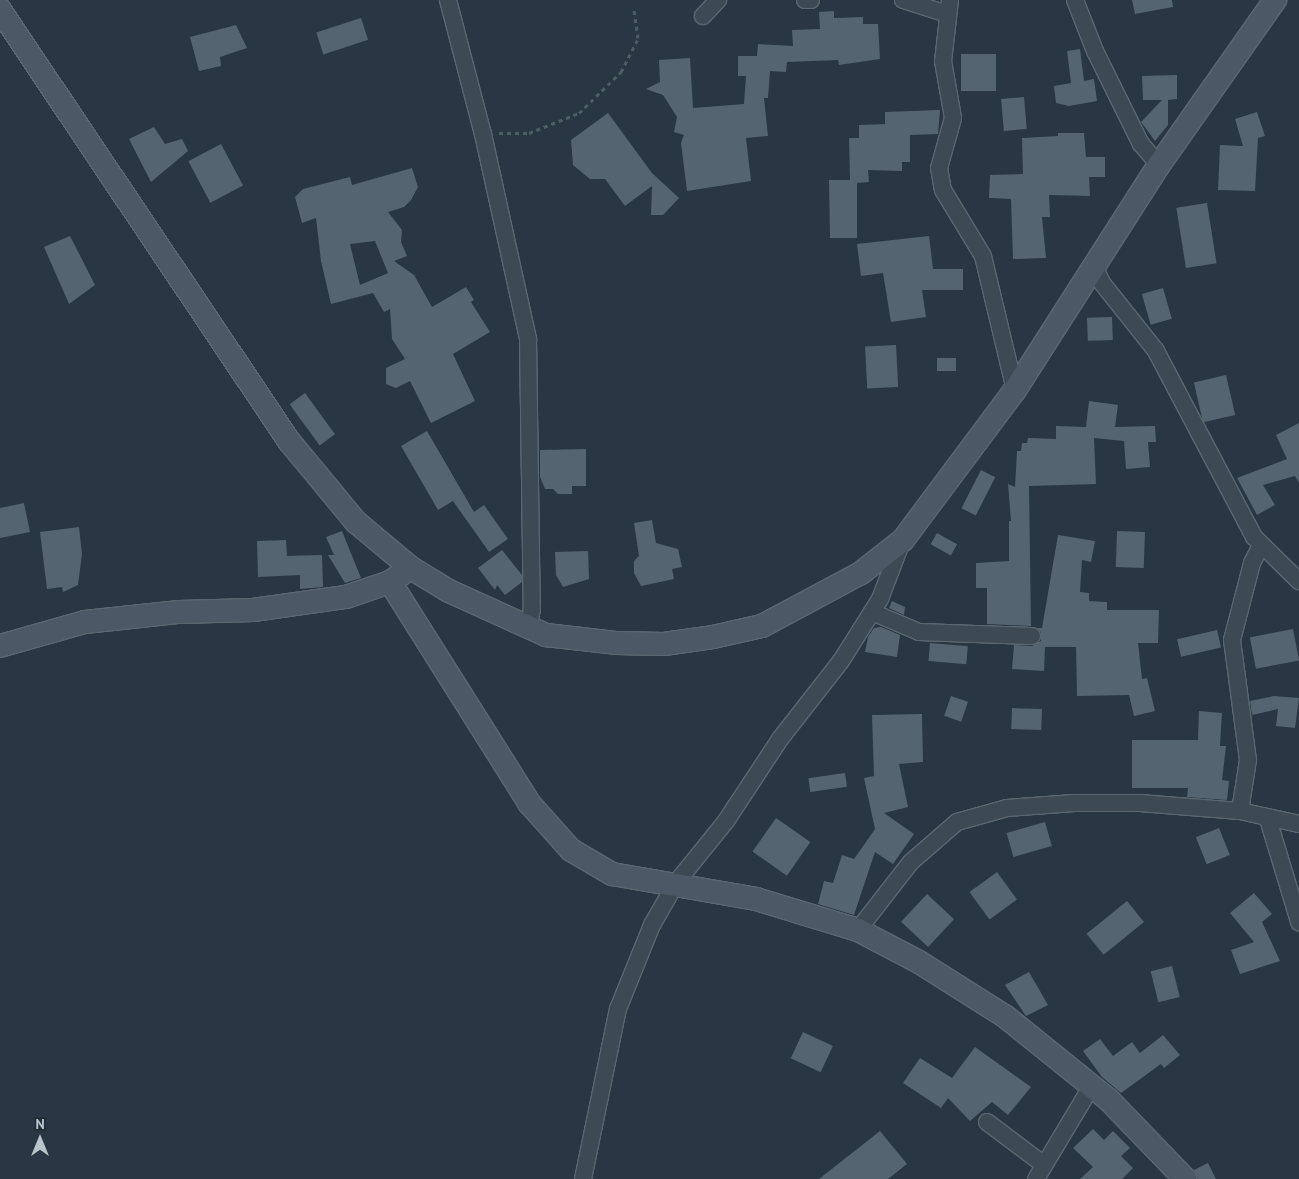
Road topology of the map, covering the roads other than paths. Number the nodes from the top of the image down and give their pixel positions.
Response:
1 (448, 0) edge
2 (718, 0) edge
3 (805, 0) edge
4 (811, 0) edge
5 (903, 0) edge
6 (1076, 0) edge
7 (1275, 0) edge
8 (949, 7) edge
9 (0, 10) edge
10 (703, 16) dead end
11 (1159, 165) junction
12 (1095, 268) junction
13 (1015, 390) junction
14 (903, 540) junction
15 (1261, 545) junction
16 (411, 568) junction
17 (1299, 581) edge
18 (390, 582) junction
19 (872, 612) junction
20 (528, 628) junction
21 (1032, 636) dead end
22 (0, 646) edge
23 (1240, 811) junction
24 (1268, 818) junction
25 (1299, 824) edge
26 (676, 883) junction
27 (1299, 922) edge
28 (858, 930) junction
29 (1091, 1087) junction
30 (987, 1122) dead end
31 (1040, 1172) edge
32 (583, 1179) edge
33 (1185, 1179) edge

1 - 20 street
2 - 10 street
3 - 4 street
5 - 8 street
6 - 11 street
7 - 11 main road
8 - 13 street
9 - 16 main road
11 - 12 main road
12 - 13 main road
12 - 15 street
13 - 14 main road
14 - 19 street
14 - 20 main road
15 - 17 street
15 - 23 street
16 - 18 main road
16 - 20 main road
18 - 22 main road
18 - 26 main road
19 - 21 street
19 - 26 street
23 - 24 street
23 - 28 street
24 - 25 street
24 - 27 street
26 - 28 main road
26 - 32 street
28 - 29 main road
29 - 31 street
29 - 33 main road
30 - 31 street

